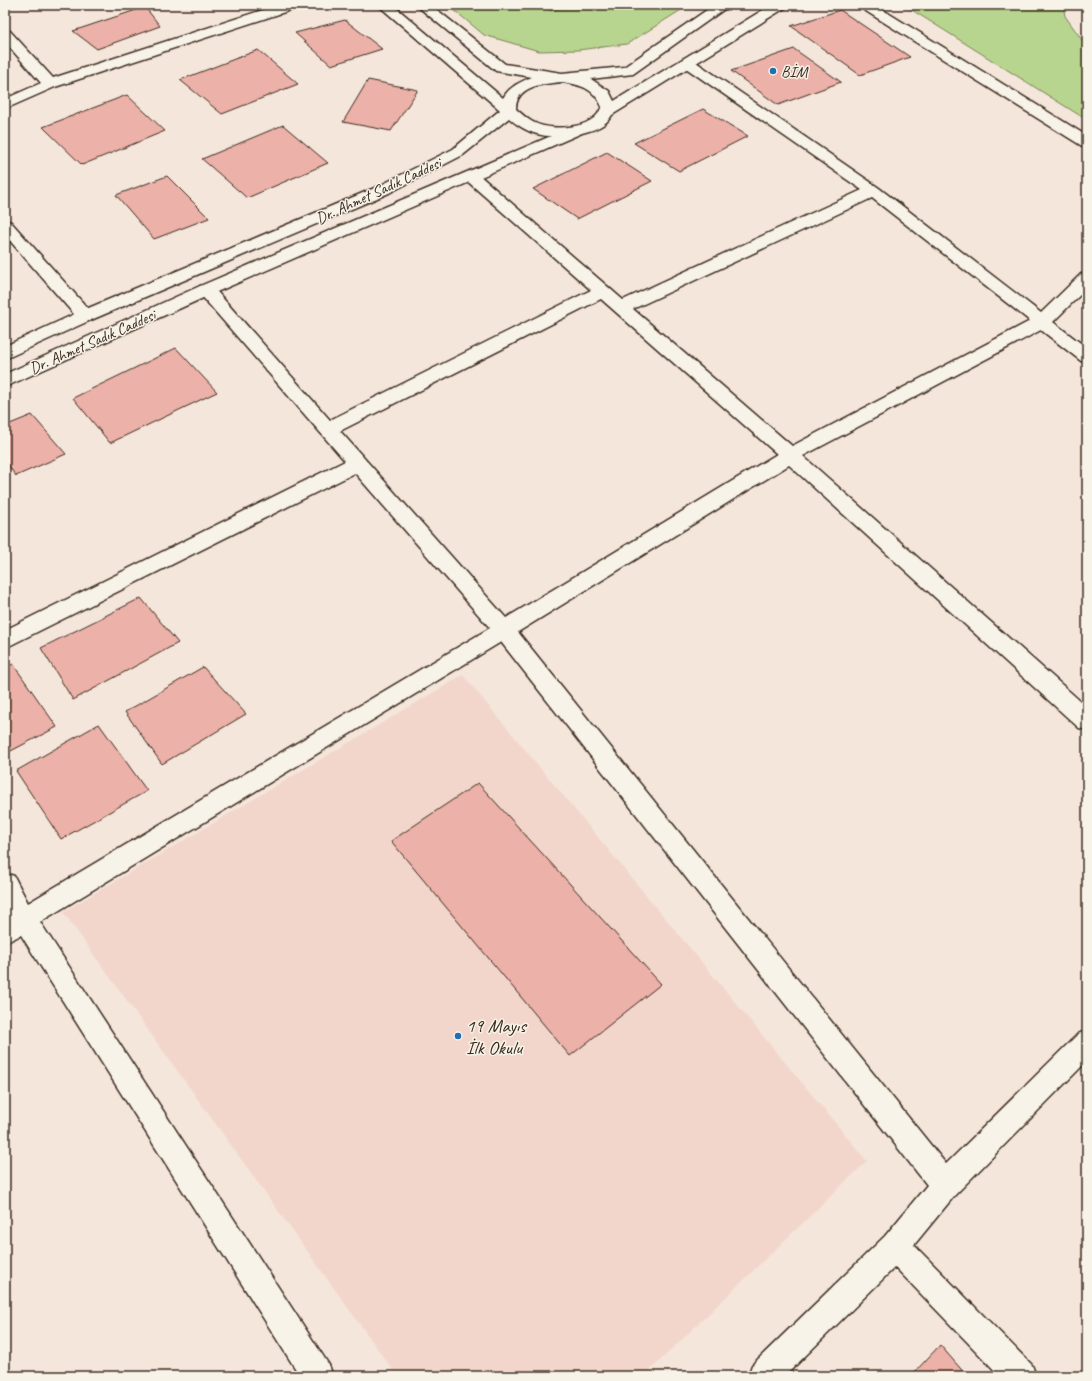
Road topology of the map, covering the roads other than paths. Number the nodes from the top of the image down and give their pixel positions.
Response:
1 (292, 5) edge
2 (385, 5) edge
3 (423, 5) edge
4 (723, 5) edge
5 (780, 5) edge
6 (866, 5) edge
7 (5, 34) edge
8 (688, 63) junction
9 (569, 78) junction
10 (50, 84) junction
11 (5, 105) edge
12 (509, 110) junction
13 (609, 111) junction
14 (576, 131) junction
15 (1087, 143) edge
16 (472, 176) junction
17 (873, 191) junction
18 (5, 225) edge
19 (1087, 278) edge
20 (206, 290) junction
21 (602, 292) junction
22 (620, 308) junction
23 (85, 316) junction
24 (1042, 322) junction
25 (5, 353) edge
26 (1087, 357) edge
27 (5, 380) edge
28 (328, 429) junction
29 (790, 456) junction
30 (358, 463) junction
31 (504, 630) junction
32 (5, 640) edge
33 (1087, 721) edge
34 (5, 884) edge
35 (14, 925) edge
36 (1087, 1043) edge
37 (945, 1184) junction
38 (895, 1246) junction
39 (318, 1376) edge
40 (763, 1376) edge
41 (1021, 1376) edge

1 - 10 street
2 - 12 street
3 - 9 street
4 - 9 street
5 - 8 street, Dr. Ahmet Sadık Caddesi
6 - 15 street
7 - 10 street
8 - 13 street, Dr. Ahmet Sadık Caddesi
8 - 17 street
9 - 12 street
9 - 13 street
10 - 11 street
12 - 14 street
12 - 23 street, Dr. Ahmet Sadık Caddesi
13 - 14 street, Dr. Ahmet Sadık Caddesi
14 - 16 street, Dr. Ahmet Sadık Caddesi
16 - 20 street, Dr. Ahmet Sadık Caddesi
16 - 21 street
17 - 22 street
17 - 24 street
18 - 23 street
19 - 24 street
20 - 27 street, Dr. Ahmet Sadık Caddesi
20 - 28 street
21 - 22 street
21 - 28 street
22 - 29 street
23 - 25 street, Dr. Ahmet Sadık Caddesi
24 - 26 street
24 - 29 street
28 - 30 street
29 - 31 street
29 - 33 street
30 - 31 street
30 - 32 street
31 - 35 street
31 - 37 street
34 - 35 street
35 - 39 street
36 - 37 street
37 - 38 street
38 - 40 street
38 - 41 street

